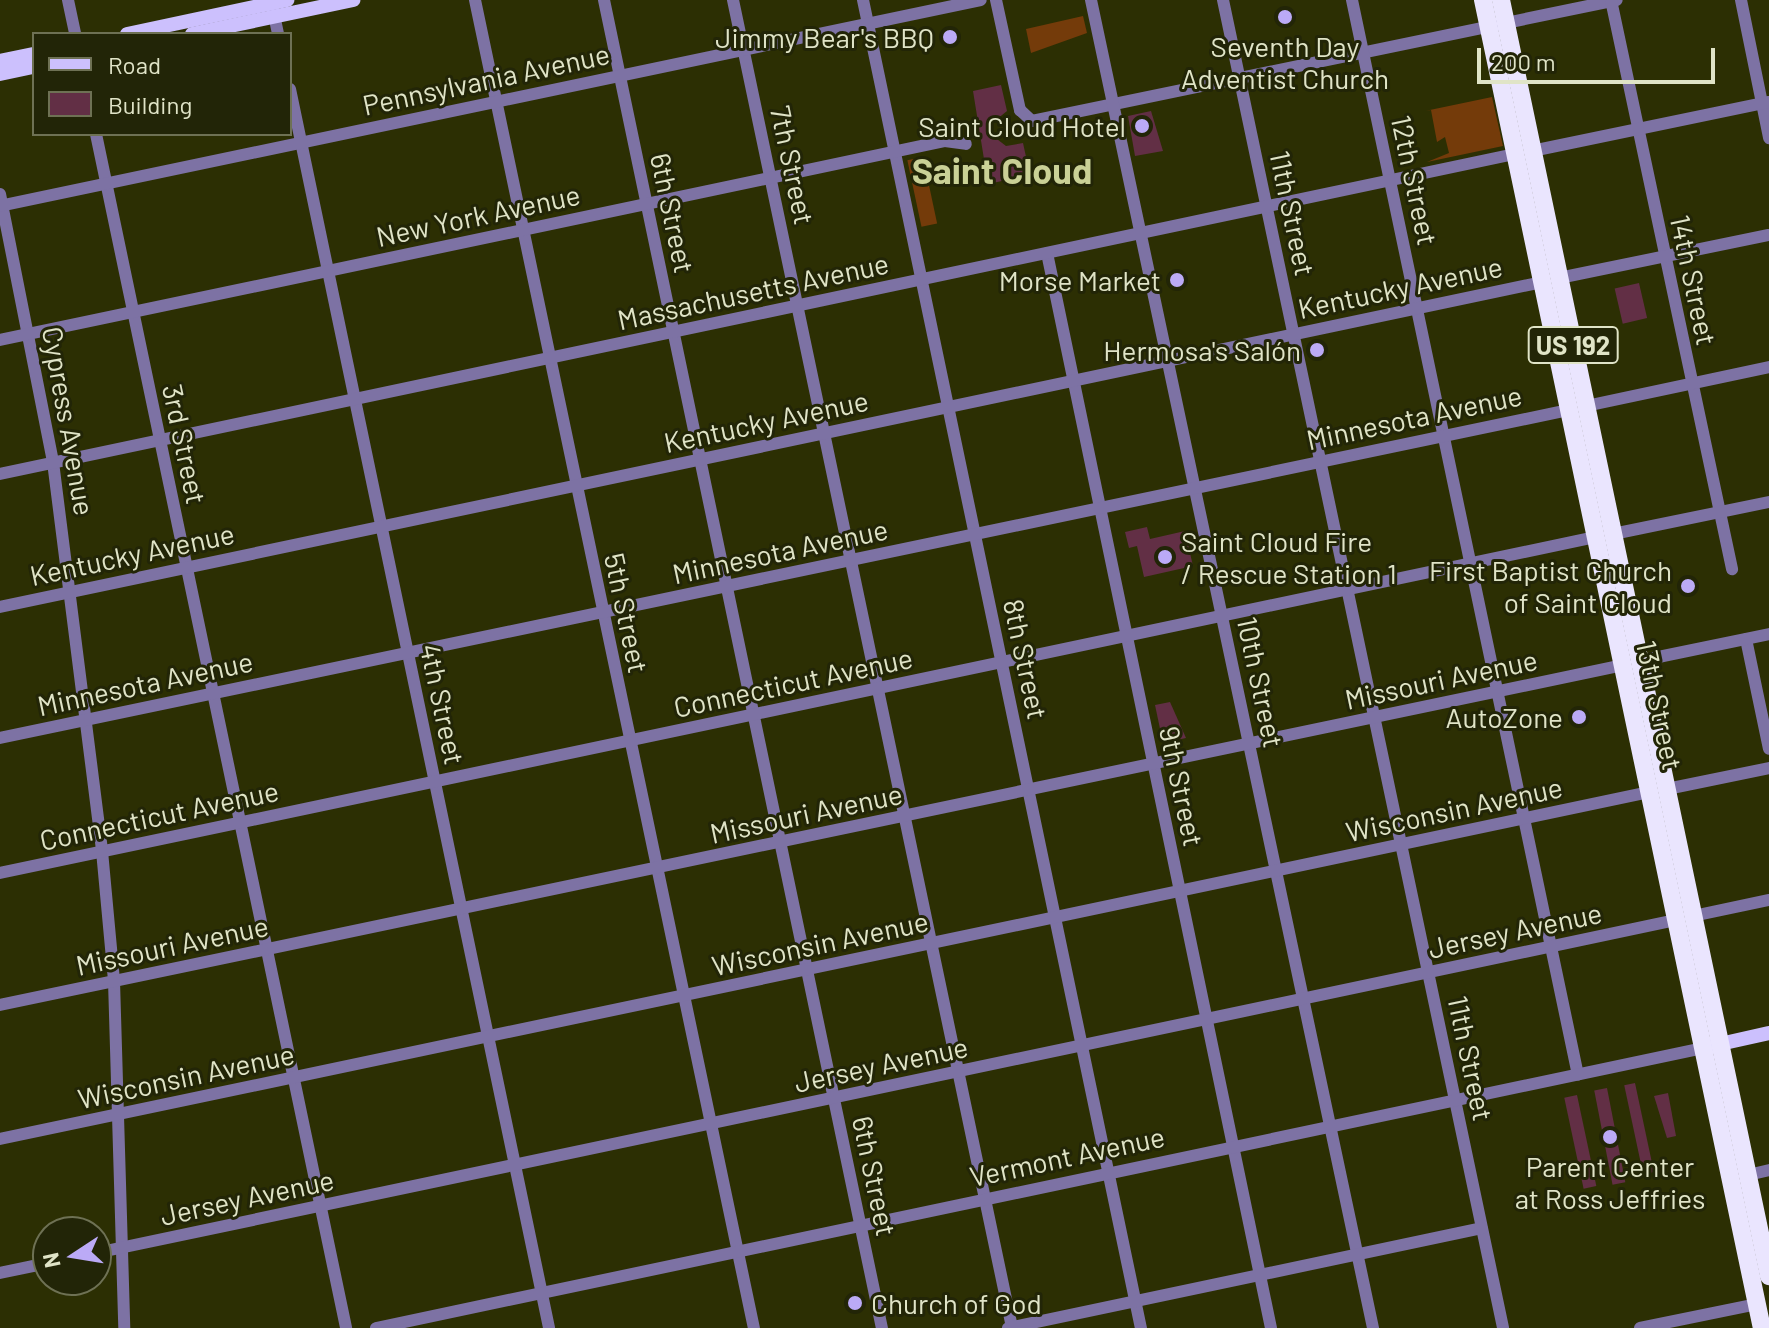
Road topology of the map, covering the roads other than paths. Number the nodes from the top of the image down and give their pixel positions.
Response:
1 (68, 0) edge
2 (353, 0) edge
3 (475, 0) edge
4 (604, 0) edge
5 (733, 0) edge
6 (863, 0) edge
7 (981, 0) edge
8 (996, 0) edge
9 (1091, 0) edge
10 (1223, 0) edge
11 (1352, 0) edge
12 (1483, 0) edge
13 (1501, 0) edge
14 (1613, 0) edge
15 (1741, 0) edge
16 (276, 5) edge
17 (868, 22) junction
18 (1497, 25) junction
19 (75, 32) edge
20 (137, 32) edge
21 (198, 32) edge
22 (278, 32) edge
23 (744, 50) junction
24 (32, 54) edge
25 (1363, 54) junction
26 (0, 61) edge
27 (32, 67) edge
28 (0, 74) edge
29 (620, 75) junction
30 (1239, 79) junction
31 (292, 99) edge
32 (496, 102) junction
33 (1766, 103) edge
34 (1113, 104) junction
35 (1638, 130) junction
36 (96, 136) edge
37 (1769, 138) edge
38 (301, 143) junction
39 (966, 144) dead end
40 (895, 152) junction
41 (1524, 152) junction
42 (771, 178) junction
43 (1390, 180) junction
44 (106, 184) junction
45 (1, 202) edge
46 (646, 204) junction
47 (1267, 206) junction
48 (522, 230) junction
49 (1141, 233) junction
50 (1769, 235) edge
51 (1047, 253) junction
52 (1665, 257) junction
53 (328, 272) junction
54 (922, 280) junction
55 (1551, 280) junction
56 (798, 306) junction
57 (1417, 308) junction
58 (133, 312) junction
59 (674, 332) junction
60 (29, 334) junction
61 (1294, 334) junction
62 (0, 340) edge
63 (550, 359) junction
64 (1169, 360) junction
65 (1769, 367) edge
66 (1073, 381) junction
67 (1691, 383) junction
68 (356, 399) junction
69 (949, 407) junction
70 (1578, 408) junction
71 (824, 433) junction
72 (1445, 436) junction
73 (160, 440) junction
74 (701, 459) junction
75 (1321, 461) junction
76 (53, 462) junction
77 (0, 474) edge
78 (576, 485) junction
79 (1195, 488) junction
80 (1769, 502) edge
81 (1099, 508) junction
82 (1719, 512) junction
83 (381, 526) junction
84 (975, 535) junction
85 (1604, 535) junction
86 (852, 562) junction
87 (1471, 563) junction
88 (187, 568) junction
89 (1732, 569) dead end
90 (729, 585) junction
91 (1347, 588) junction
92 (70, 591) junction
93 (0, 607) edge
94 (602, 614) junction
95 (1223, 616) junction
96 (1769, 634) edge
97 (1126, 636) junction
98 (1746, 639) junction
99 (407, 653) junction
100 (1003, 663) junction
101 (1631, 663) junction
102 (878, 689) junction
103 (1498, 692) junction
104 (213, 693) junction
105 (754, 714) junction
106 (1375, 717) junction
107 (87, 720) junction
108 (0, 738) edge
109 (629, 741) junction
110 (1250, 744) junction
111 (1769, 749) edge
112 (1153, 763) junction
113 (1769, 768) edge
114 (435, 781) junction
115 (1030, 789) junction
116 (1658, 791) junction
117 (905, 816) junction
118 (1525, 819) junction
119 (240, 823) junction
120 (781, 843) junction
121 (1401, 845) junction
122 (102, 851) junction
123 (657, 869) junction
124 (1277, 872) junction
125 (0, 873) edge
126 (1180, 892) junction
127 (1769, 900) edge
128 (461, 909) junction
129 (1056, 918) junction
130 (1685, 918) junction
131 (931, 944) junction
132 (1552, 947) junction
133 (267, 950) junction
134 (807, 971) junction
135 (1428, 973) junction
136 (114, 981) junction
137 (684, 996) junction
138 (1304, 999) junction
139 (0, 1005) edge
140 (1207, 1019) junction
141 (1769, 1033) edge
142 (487, 1037) junction
143 (1083, 1046) junction
144 (1712, 1046) junction
145 (958, 1072) junction
146 (1578, 1075) junction
147 (294, 1077) junction
148 (835, 1099) junction
149 (1455, 1101) junction
150 (120, 1114) junction
151 (709, 1125) junction
152 (1331, 1127) junction
153 (0, 1139) edge
154 (1233, 1147) junction
155 (515, 1165) junction
156 (1769, 1170) edge
157 (1110, 1173) junction
158 (1739, 1177) junction
159 (985, 1199) junction
160 (321, 1206) junction
161 (862, 1226) junction
162 (1482, 1228) junction
163 (125, 1247) junction
164 (112, 1250) edge
165 (737, 1251) junction
166 (1357, 1254) junction
167 (32, 1266) edge
168 (0, 1273) edge
169 (1260, 1274) junction
170 (1769, 1276) edge
171 (542, 1292) junction
172 (1136, 1300) junction
173 (1765, 1306) edge
174 (124, 1328) edge
175 (346, 1328) edge
176 (376, 1328) edge
177 (549, 1328) edge
178 (754, 1328) edge
179 (882, 1328) edge
180 (1010, 1328) edge
181 (1141, 1328) edge
182 (1271, 1328) edge
183 (1373, 1328) edge
184 (1503, 1328) edge
185 (1640, 1328) edge
186 (1762, 1328) edge

1 - 19 street
2 - 16 main road
3 - 32 street, 5th Street
4 - 29 street, 6th Street
5 - 23 street, 7th Street
6 - 17 street, 8th Street
7 - 17 street, Pennsylvania Avenue
8 - 34 street
9 - 34 street, 10th Street
10 - 30 street, 11th Street
11 - 25 street, 12th Street
12 - 18 highway
13 - 18 highway
14 - 18 street
14 - 35 street, 14th Street
15 - 33 street
16 - 20 main road
16 - 21 main road
16 - 22 street
17 - 23 street, Pennsylvania Avenue
17 - 40 street, 8th Street
18 - 25 street
18 - 41 highway
18 - 41 highway
23 - 29 street, Pennsylvania Avenue
23 - 42 street, 7th Street
24 - 26 main road
25 - 30 street
25 - 43 street, 12th Street
27 - 28 main road
29 - 32 street, Pennsylvania Avenue
29 - 46 street, 6th Street
30 - 34 street
30 - 47 street, 11th Street
31 - 38 street, 4th Street
32 - 38 street, Pennsylvania Avenue
32 - 48 street, 5th Street
33 - 35 street, Massachusetts Avenue
33 - 37 street
34 - 49 street, 10th Street
35 - 41 street, Massachusetts Avenue
35 - 52 street, 14th Street
36 - 44 street, 3rd Street
38 - 44 street, Pennsylvania Avenue
38 - 53 street, 4th Street
39 - 40 street, New York Avenue
40 - 42 street, New York Avenue
40 - 54 street, 8th Street
41 - 43 street, Massachusetts Avenue
41 - 55 highway
42 - 46 street, New York Avenue
42 - 56 street, 7th Street
43 - 47 street, Massachusetts Avenue
43 - 57 street, 12th Street
44 - 45 street, Pennsylvania Avenue
44 - 58 street, 3rd Street
45 - 60 street, Cypress Avenue
46 - 48 street, New York Avenue
46 - 59 street, 6th Street
47 - 49 street, Massachusetts Avenue
47 - 61 street, 11th Street
48 - 53 street, New York Avenue
48 - 63 street, 5th Street
49 - 51 street, Massachusetts Avenue
49 - 64 street, 10th Street
50 - 52 street, Kentucky Avenue
51 - 54 street, Massachusetts Avenue
51 - 66 street, 9th Street
52 - 55 street, Kentucky Avenue
52 - 67 street, 14th Street
53 - 58 street, New York Avenue
53 - 68 street, 4th Street
54 - 56 street, Massachusetts Avenue
54 - 69 street, 8th Street
55 - 57 street, Kentucky Avenue
55 - 70 highway, 13th Street / US 192
55 - 70 highway, US 192
56 - 59 street, Massachusetts Avenue
56 - 71 street, 7th Street
57 - 61 street, Kentucky Avenue
57 - 72 street, 12th Street
58 - 60 street, New York Avenue
58 - 73 street, 3rd Street
59 - 63 street, Massachusetts Avenue
59 - 74 street, 6th Street
60 - 62 street, New York Avenue
60 - 76 street, Cypress Avenue
61 - 64 street, Kentucky Avenue
61 - 75 street, 11th Street
63 - 68 street, Massachusetts Avenue
63 - 78 street, 5th Street
64 - 66 street, Kentucky Avenue
64 - 79 street, 10th Street
65 - 67 street, Minnesota Avenue
66 - 69 street, Kentucky Avenue
66 - 81 street, 9th Street
67 - 70 street, Minnesota Avenue
67 - 82 street, 14th Street
68 - 73 street, Massachusetts Avenue
68 - 83 street, 4th Street
69 - 71 street, Kentucky Avenue
69 - 84 street, 8th Street
70 - 72 street, Minnesota Avenue
70 - 85 highway, 13th Street / US 192
70 - 85 highway, 13th Street / US 192
71 - 74 street, Kentucky Avenue
71 - 86 street, 7th Street
72 - 75 street, Minnesota Avenue
72 - 87 street, 12th Street
73 - 76 street, Massachusetts Avenue
73 - 88 street, 3rd Street
74 - 78 street, Kentucky Avenue
74 - 90 street, 6th Street
75 - 79 street, Minnesota Avenue
75 - 91 street, 11th Street
76 - 77 street, Massachusetts Avenue
76 - 92 street, Cypress Avenue
78 - 83 street, Kentucky Avenue
78 - 94 street, 5th Street
79 - 81 street, Minnesota Avenue
79 - 95 street, 10th Street
80 - 82 street, Connecticut Avenue
81 - 84 street, Minnesota Avenue
81 - 97 street, 9th Street
82 - 85 street, Connecticut Avenue
82 - 89 street, 14th Street
83 - 88 street, Kentucky Avenue
83 - 99 street, 4th Street
84 - 86 street, Minnesota Avenue
84 - 100 street, 8th Street
85 - 87 street, Connecticut Avenue
85 - 101 highway, 13th Street / US 192
85 - 101 highway, 13th Street / US 192
86 - 90 street, Minnesota Avenue
86 - 102 street, 7th Street
87 - 91 street, Connecticut Avenue
87 - 103 street, 12th Street
88 - 92 street, Kentucky Avenue
88 - 104 street, 3rd Street
90 - 94 street, Minnesota Avenue
90 - 105 street, 6th Street
91 - 95 street, Connecticut Avenue
91 - 106 street, 11th Street
92 - 93 street, Kentucky Avenue
92 - 107 street, Cypress Avenue
94 - 99 street, Minnesota Avenue
94 - 109 street, 5th Street
95 - 97 street, Connecticut Avenue
95 - 110 street, 10th Street
96 - 98 street, Missouri Avenue
97 - 100 street, Connecticut Avenue
97 - 112 street, 9th Street
98 - 101 street, Missouri Avenue
98 - 111 street
99 - 104 street, Minnesota Avenue
99 - 114 street, 4th Street
100 - 102 street, Connecticut Avenue
100 - 115 street, 8th Street
101 - 103 street, Missouri Avenue
101 - 116 highway, 13th Street / US 192
101 - 116 highway, 13th Street / US 192
102 - 105 street, Connecticut Avenue
102 - 117 street, 7th Street
103 - 106 street, Missouri Avenue
103 - 118 street, 12th Street
104 - 107 street, Minnesota Avenue
104 - 119 street, 3rd Street
105 - 109 street, Connecticut Avenue
105 - 120 street, 6th Street
106 - 110 street, Missouri Avenue
106 - 121 street, 11th Street
107 - 108 street, Minnesota Avenue
107 - 122 street, Cypress Avenue
109 - 114 street, Connecticut Avenue
109 - 123 street, 5th Street
110 - 112 street, Missouri Avenue
110 - 124 street, 10th Street
112 - 115 street, Missouri Avenue
112 - 126 street, 9th Street
113 - 116 street, Wisconsin Avenue
114 - 119 street, Connecticut Avenue
114 - 128 street, 4th Street
115 - 117 street, Missouri Avenue
115 - 129 street, 8th Street
116 - 118 street, Wisconsin Avenue
116 - 130 highway, 13th Street / US 192
116 - 130 highway, 13th Street / US 192
117 - 120 street, Missouri Avenue
117 - 131 street, 7th Street
118 - 121 street, Wisconsin Avenue
118 - 132 street, 12th Street
119 - 122 street, Connecticut Avenue
119 - 133 street, 3rd Street
120 - 123 street, Missouri Avenue
120 - 134 street, 6th Street
121 - 124 street, Wisconsin Avenue
121 - 135 street, 11th Street
122 - 125 street, Connecticut Avenue
122 - 136 street, Cypress Avenue
123 - 128 street, Missouri Avenue
123 - 137 street, 5th Street
124 - 126 street, Wisconsin Avenue
124 - 138 street, 10th Street
126 - 129 street, Wisconsin Avenue
126 - 140 street, 9th Street
127 - 130 street, Jersey Avenue
128 - 133 street, Missouri Avenue
128 - 142 street, 4th Street
129 - 131 street, Wisconsin Avenue
129 - 143 street, 8th Street
130 - 132 street, Jersey Avenue
130 - 144 highway, 13th Street / US 192
131 - 134 street, Wisconsin Avenue
131 - 145 street, 7th Street
132 - 135 street, Jersey Avenue
132 - 146 street, 12th Street
133 - 136 street, Missouri Avenue
133 - 147 street, 3rd Street
134 - 137 street, Wisconsin Avenue
134 - 148 street, 6th Street
135 - 138 street, Jersey Avenue
135 - 149 street, 11th Street
136 - 139 street, Missouri Avenue
136 - 150 street, Cypress Avenue
137 - 142 street, Wisconsin Avenue
137 - 151 street, 5th Street
138 - 140 street, Jersey Avenue
138 - 152 street, 10th Street
140 - 143 street, Jersey Avenue
140 - 154 street, 9th Street
141 - 144 main road, Vermont Avenue
142 - 147 street, Wisconsin Avenue
142 - 155 street, 4th Street
143 - 145 street, Jersey Avenue
143 - 157 street, 8th Street
144 - 146 street, Vermont Avenue
144 - 158 highway, 13th Street / US 192
144 - 158 highway, 13th Street / US 192
145 - 148 street, Jersey Avenue
145 - 159 street, 7th Street
146 - 149 street, Vermont Avenue
147 - 150 street, Wisconsin Avenue
147 - 160 street, 3rd Street
148 - 151 street, Jersey Avenue
148 - 161 street, 6th Street
149 - 152 street, Vermont Avenue
149 - 162 street, 11th Street
150 - 153 street, Wisconsin Avenue
150 - 163 street, Cypress Avenue
151 - 155 street, Jersey Avenue
151 - 165 street, 5th Street
152 - 154 street, Vermont Avenue
152 - 166 street, 10th Street
154 - 157 street, Vermont Avenue
154 - 169 street, 9th Street
155 - 160 street, Jersey Avenue
155 - 171 street, 4th Street
156 - 158 street
157 - 159 street, Vermont Avenue
157 - 172 street, 8th Street
158 - 170 highway
158 - 173 highway, 13th Street / US 192
159 - 161 street, Vermont Avenue
159 - 180 street, 7th Street
160 - 163 street, Jersey Avenue
160 - 175 street, 3rd Street
161 - 165 street, Vermont Avenue
161 - 179 street, 6th Street
162 - 166 street
162 - 184 street, 11th Street
163 - 164 street, Jersey Avenue
163 - 174 street, Cypress Avenue
165 - 171 street, Vermont Avenue
165 - 178 street, 5th Street
166 - 169 street
166 - 183 street, 10th Street
167 - 168 street
169 - 172 street
169 - 182 street, 9th Street
171 - 176 street, Vermont Avenue
171 - 177 street, 4th Street
172 - 180 street
172 - 181 street, 8th Street
173 - 185 street
173 - 186 highway

